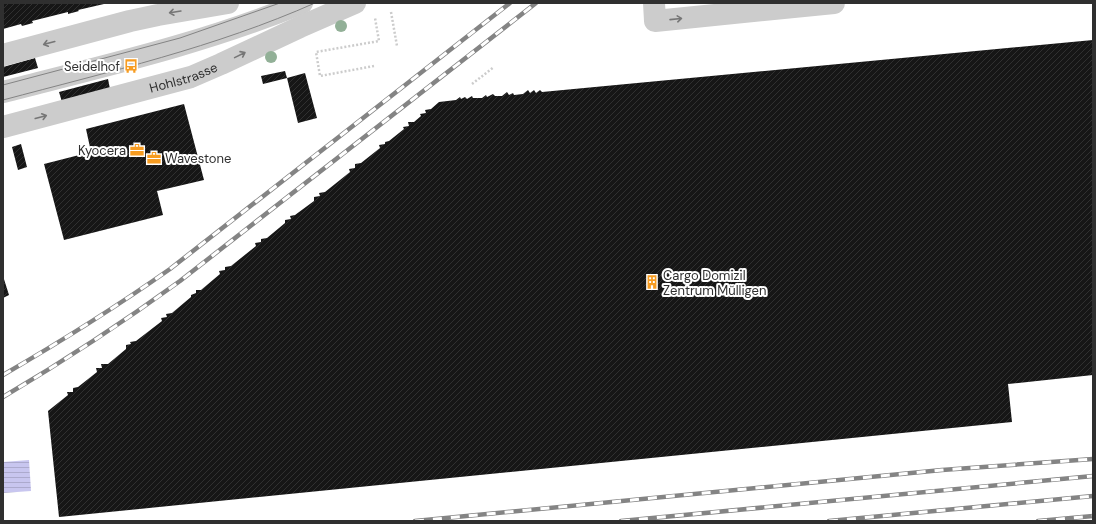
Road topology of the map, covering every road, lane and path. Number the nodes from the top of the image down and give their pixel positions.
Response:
1 (228, 3) edge
2 (302, 3) edge
3 (654, 3) edge
4 (834, 3) edge
5 (364, 8) edge
6 (391, 12) dead end
7 (397, 46) dead end
8 (3, 55) edge
9 (374, 66) dead end
10 (494, 67) dead end
11 (472, 84) dead end
12 (3, 92) edge
13 (3, 127) edge

1 -> 8 street
2 - 12 street
3 -> 4 street
5 - 9 path
13 -> 5 street, Hohlstrasse
6 - 7 path
10 - 11 path

